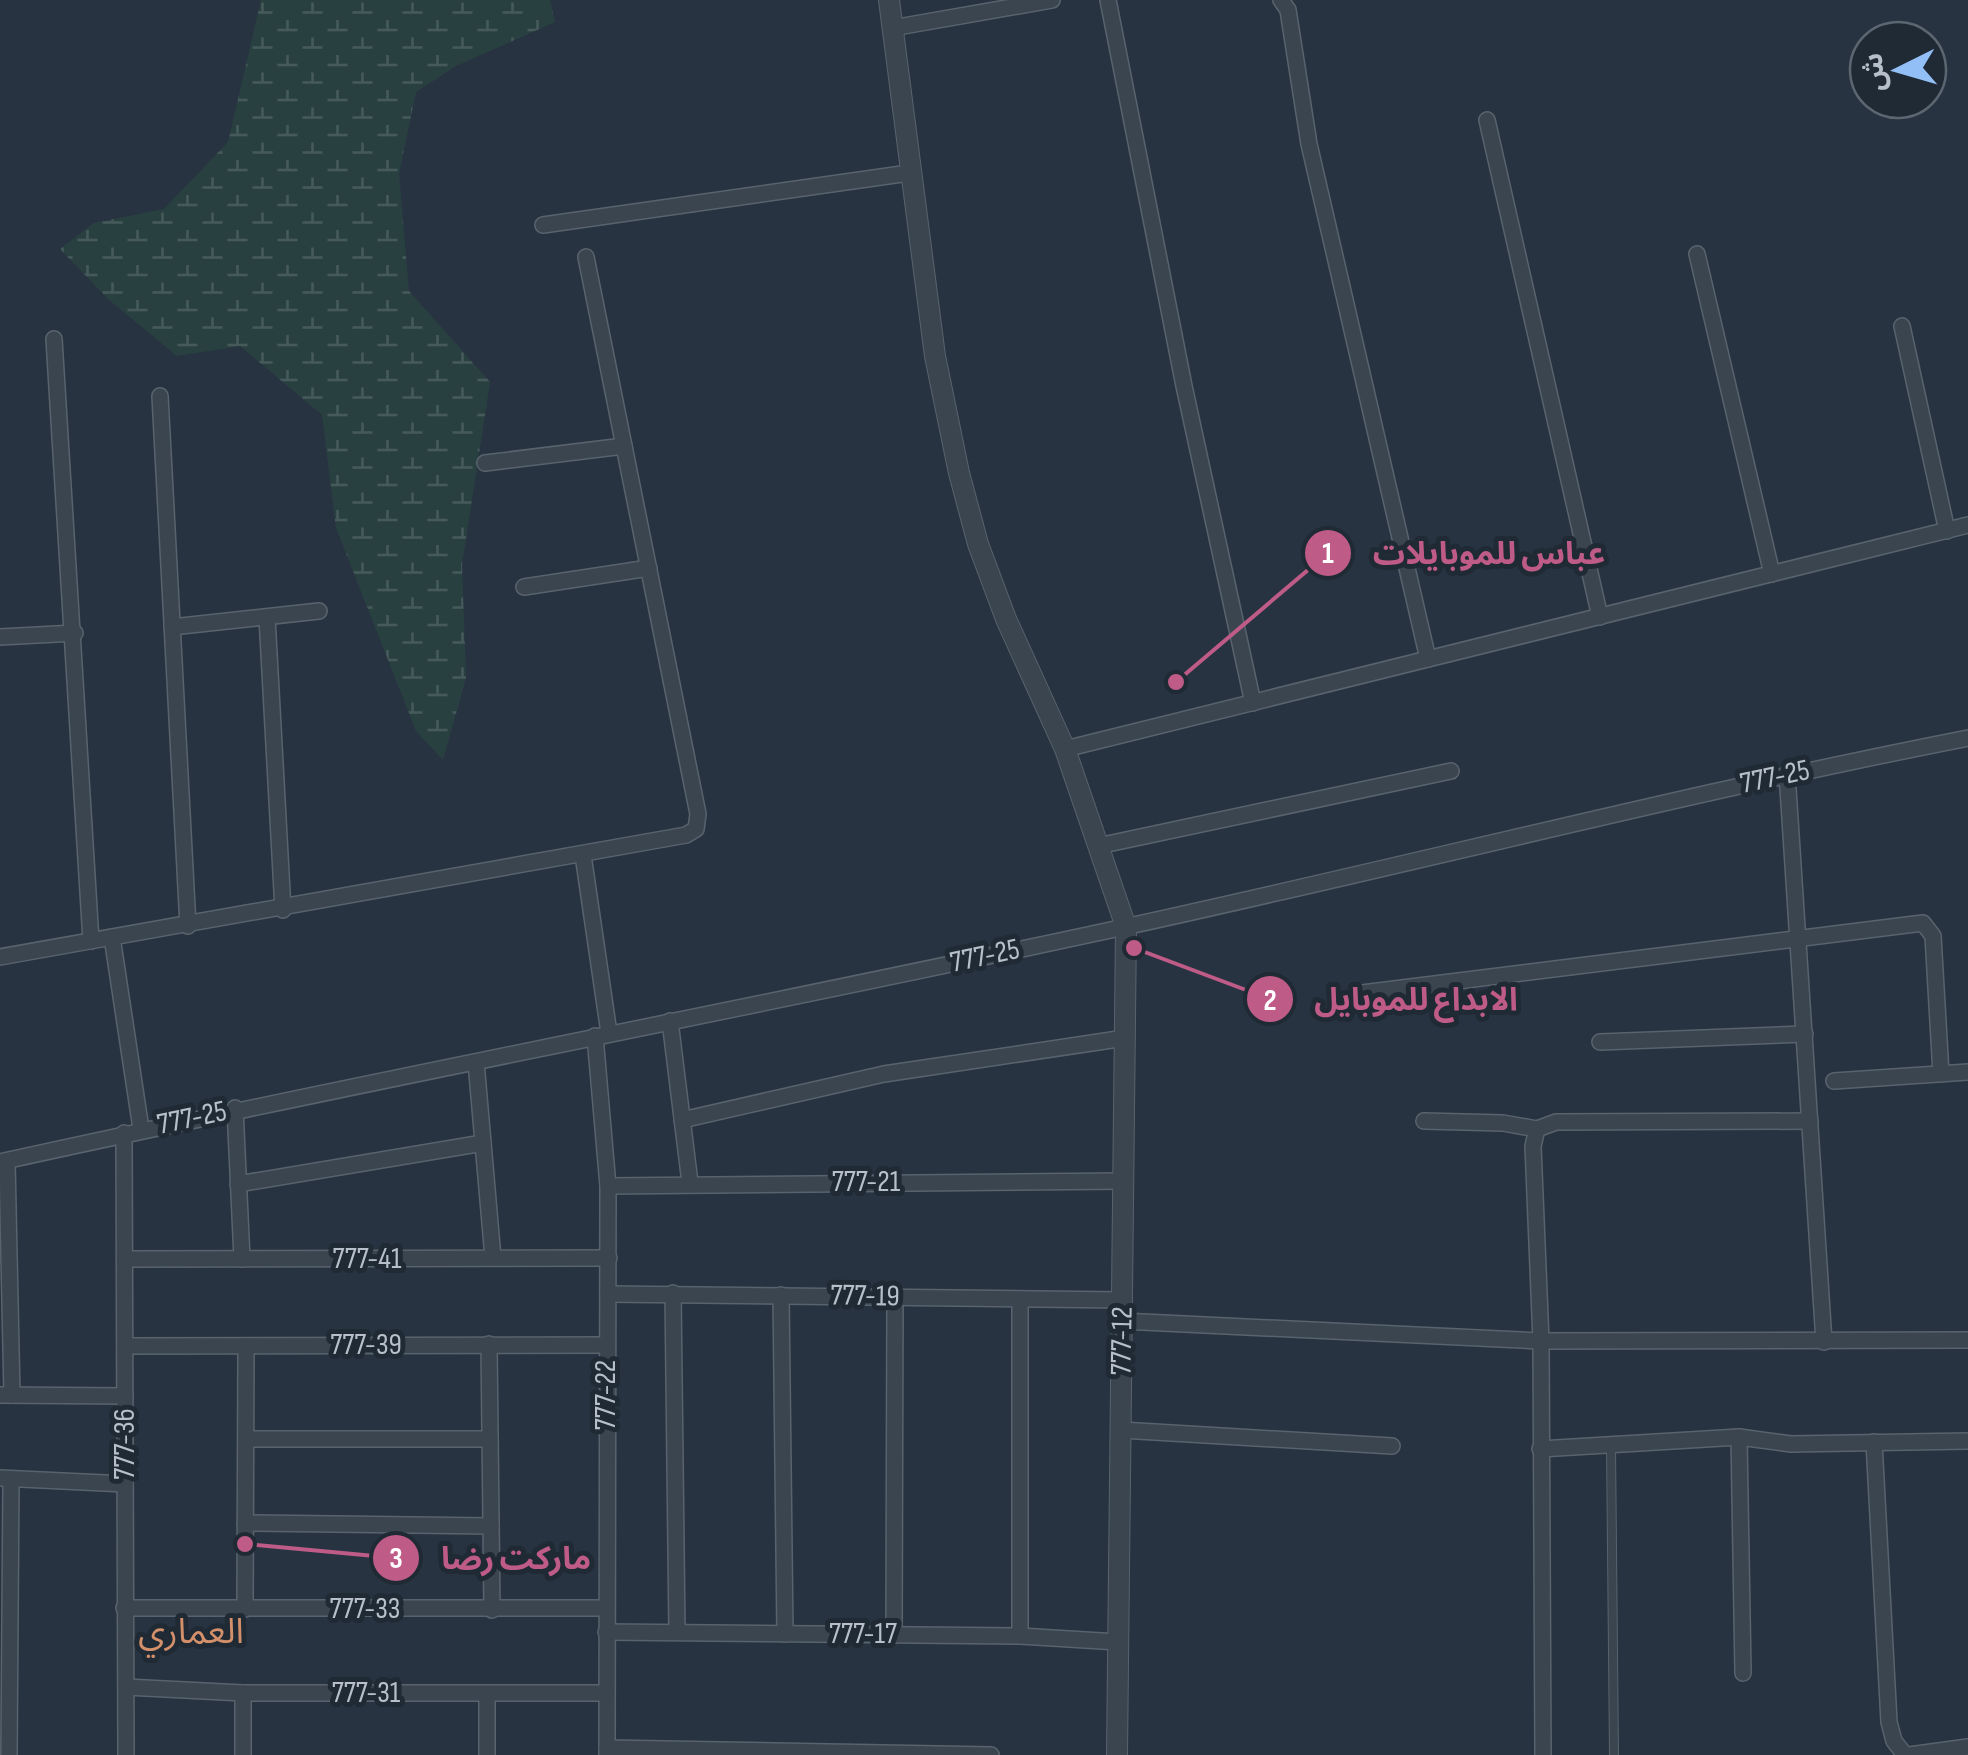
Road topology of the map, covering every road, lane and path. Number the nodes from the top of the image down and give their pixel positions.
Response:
1 (889, 0) edge
2 (1052, 0) edge
3 (1108, 0) edge
4 (1282, 0) edge
5 (892, 28) junction
6 (1488, 120) dead end
7 (909, 174) junction
8 (543, 225) dead end
9 (1697, 254) dead end
10 (586, 257) dead end
11 (1902, 326) dead end
12 (54, 339) dead end
13 (160, 396) dead end
14 (624, 446) junction
15 (484, 463) dead end
16 (1968, 525) edge
17 (1947, 530) junction
18 (648, 568) junction
19 (1772, 574) junction
20 (524, 587) dead end
21 (318, 611) dead end
22 (266, 616) junction
23 (1600, 617) junction
24 (172, 626) junction
25 (75, 633) junction
26 (0, 637) edge
27 (1428, 659) junction
28 (1254, 703) junction
29 (1968, 738) edge
30 (1065, 749) junction
31 (1451, 771) dead end
32 (1787, 773) junction
33 (1098, 846) junction
34 (583, 855) junction
35 (283, 910) junction
36 (188, 926) junction
37 (1126, 927) junction
38 (112, 937) junction
39 (1800, 938) junction
40 (91, 941) junction
41 (0, 958) edge
42 (1362, 993) dead end
43 (670, 1021) junction
44 (1806, 1034) junction
45 (602, 1035) junction
46 (1125, 1038) junction
47 (1600, 1042) dead end
48 (476, 1062) junction
49 (1968, 1072) edge
50 (1941, 1074) junction
51 (1834, 1080) dead end
52 (234, 1108) junction
53 (682, 1120) junction
54 (1424, 1121) dead end
55 (1810, 1121) junction
56 (141, 1129) junction
57 (1536, 1129) junction
58 (124, 1133) junction
59 (483, 1143) junction
60 (4, 1162) edge
61 (1123, 1181) junction
62 (238, 1184) junction
63 (690, 1184) junction
64 (608, 1186) junction
65 (493, 1258) junction
66 (608, 1258) junction
67 (125, 1259) junction
68 (242, 1259) junction
69 (674, 1293) junction
70 (608, 1294) junction
71 (781, 1295) junction
72 (895, 1296) junction
73 (1020, 1299) junction
74 (1122, 1311) junction
75 (1968, 1340) edge
76 (1541, 1341) junction
77 (1824, 1342) junction
78 (489, 1344) junction
79 (606, 1345) junction
80 (125, 1346) junction
81 (246, 1346) junction
82 (6, 1395) edge
83 (125, 1396) junction
84 (1121, 1430) junction
85 (1739, 1437) junction
86 (246, 1439) junction
87 (490, 1439) junction
88 (1968, 1441) edge
89 (1874, 1442) junction
90 (1611, 1445) junction
91 (1392, 1446) dead end
92 (1540, 1449) junction
93 (6, 1478) edge
94 (124, 1484) junction
95 (245, 1523) junction
96 (491, 1526) junction
97 (124, 1608) junction
98 (245, 1608) junction
99 (606, 1608) junction
100 (492, 1610) junction
101 (606, 1632) junction
102 (677, 1632) junction
103 (785, 1634) junction
104 (894, 1634) junction
105 (1020, 1636) junction
106 (1118, 1642) junction
107 (1742, 1673) dead end
108 (126, 1687) junction
109 (243, 1693) junction
110 (606, 1693) junction
111 (487, 1694) junction
112 (1968, 1746) edge
113 (607, 1752) edge
114 (9, 1755) edge
115 (126, 1755) edge
116 (242, 1755) edge
117 (487, 1755) edge
118 (991, 1755) edge
119 (1117, 1755) edge
120 (1543, 1755) edge
121 (1614, 1755) edge
122 (1907, 1755) edge

1 - 5 street, 777-12
2 - 5 street
3 - 28 street
4 - 27 street
5 - 7 street, 777-12
6 - 23 street
7 - 8 street
7 - 30 street, 777-12
9 - 19 street
10 - 14 street
11 - 17 street
12 - 25 street
13 - 24 street
14 - 15 street
14 - 18 street
16 - 17 street
17 - 19 street
18 - 20 street
18 - 34 street
19 - 23 street
21 - 22 street
22 - 24 street
22 - 35 street
23 - 27 street
24 - 36 street
25 - 26 street
25 - 40 street
27 - 28 street
28 - 30 street
29 - 32 street, 777-25
30 - 33 street, 777-12
31 - 33 street
32 - 37 street, 777-25
32 - 39 street
33 - 37 street, 777-12
34 - 35 street
34 - 45 street, 777-22
35 - 36 street
36 - 38 street
37 - 43 street, 777-25
37 - 46 street, 777-12
38 - 40 street
38 - 56 street
39 - 42 street
39 - 44 street
39 - 50 street
40 - 41 street
43 - 45 street, 777-25
43 - 53 street
44 - 47 street
44 - 55 street
45 - 48 street, 777-25
45 - 64 street, 777-22
46 - 53 street
46 - 61 street, 777-12
48 - 52 street, 777-25
48 - 59 street
49 - 50 street
50 - 51 street
52 - 56 street, 777-25
52 - 62 street
53 - 63 street
54 - 57 street
55 - 57 street
55 - 77 street
56 - 58 street, 777-25
57 - 76 street
58 - 60 street, 777-25
58 - 67 street, 777-36
59 - 62 street
59 - 65 street
60 - 82 street
61 - 63 street, 777-21
61 - 74 street, 777-12
62 - 68 street
63 - 64 street, 777-21
64 - 66 street, 777-22
65 - 66 street, 777-41
65 - 68 street, 777-41
66 - 70 street, 777-22
67 - 68 street, 777-41
67 - 80 street, 777-36
69 - 70 street, 777-19
69 - 71 street, 777-19
69 - 102 street
70 - 79 street, 777-22
71 - 72 street, 777-19
71 - 103 street
72 - 73 street, 777-19
72 - 104 street
73 - 74 street, 777-19
73 - 105 street
74 - 76 street, 777-19
74 - 84 street, 777-12
75 - 77 street, 777-19
76 - 77 street, 777-19
76 - 92 street
78 - 79 street, 777-39
78 - 81 street, 777-39
78 - 87 street
79 - 99 street, 777-22
80 - 81 street, 777-39
80 - 83 street, 777-36
81 - 86 street
82 - 83 street
83 - 94 street, 777-36
84 - 91 street
84 - 106 street, 777-12
85 - 89 street
85 - 90 street
85 - 107 street
86 - 87 street
86 - 95 street
87 - 96 street
88 - 89 street
89 - 122 street
90 - 92 street
90 - 121 lane
92 - 120 street
93 - 94 street
93 - 114 street
94 - 97 street, 777-36
95 - 96 street
95 - 98 street
96 - 100 street
97 - 98 street, 777-33
97 - 108 street, 777-36
98 - 100 street, 777-33
99 - 100 street, 777-33
99 - 101 street, 777-22
101 - 102 street, 777-17
101 - 110 street, 777-22
102 - 103 street, 777-17
103 - 104 street, 777-17
104 - 105 street, 777-17
105 - 106 street, 777-17
106 - 119 street, 777-12
108 - 109 street, 777-31
108 - 115 street, 777-36
109 - 111 street, 777-31
109 - 116 street
110 - 111 street, 777-31
110 - 113 street, 777-22
111 - 117 street
112 - 122 street
113 - 118 street

